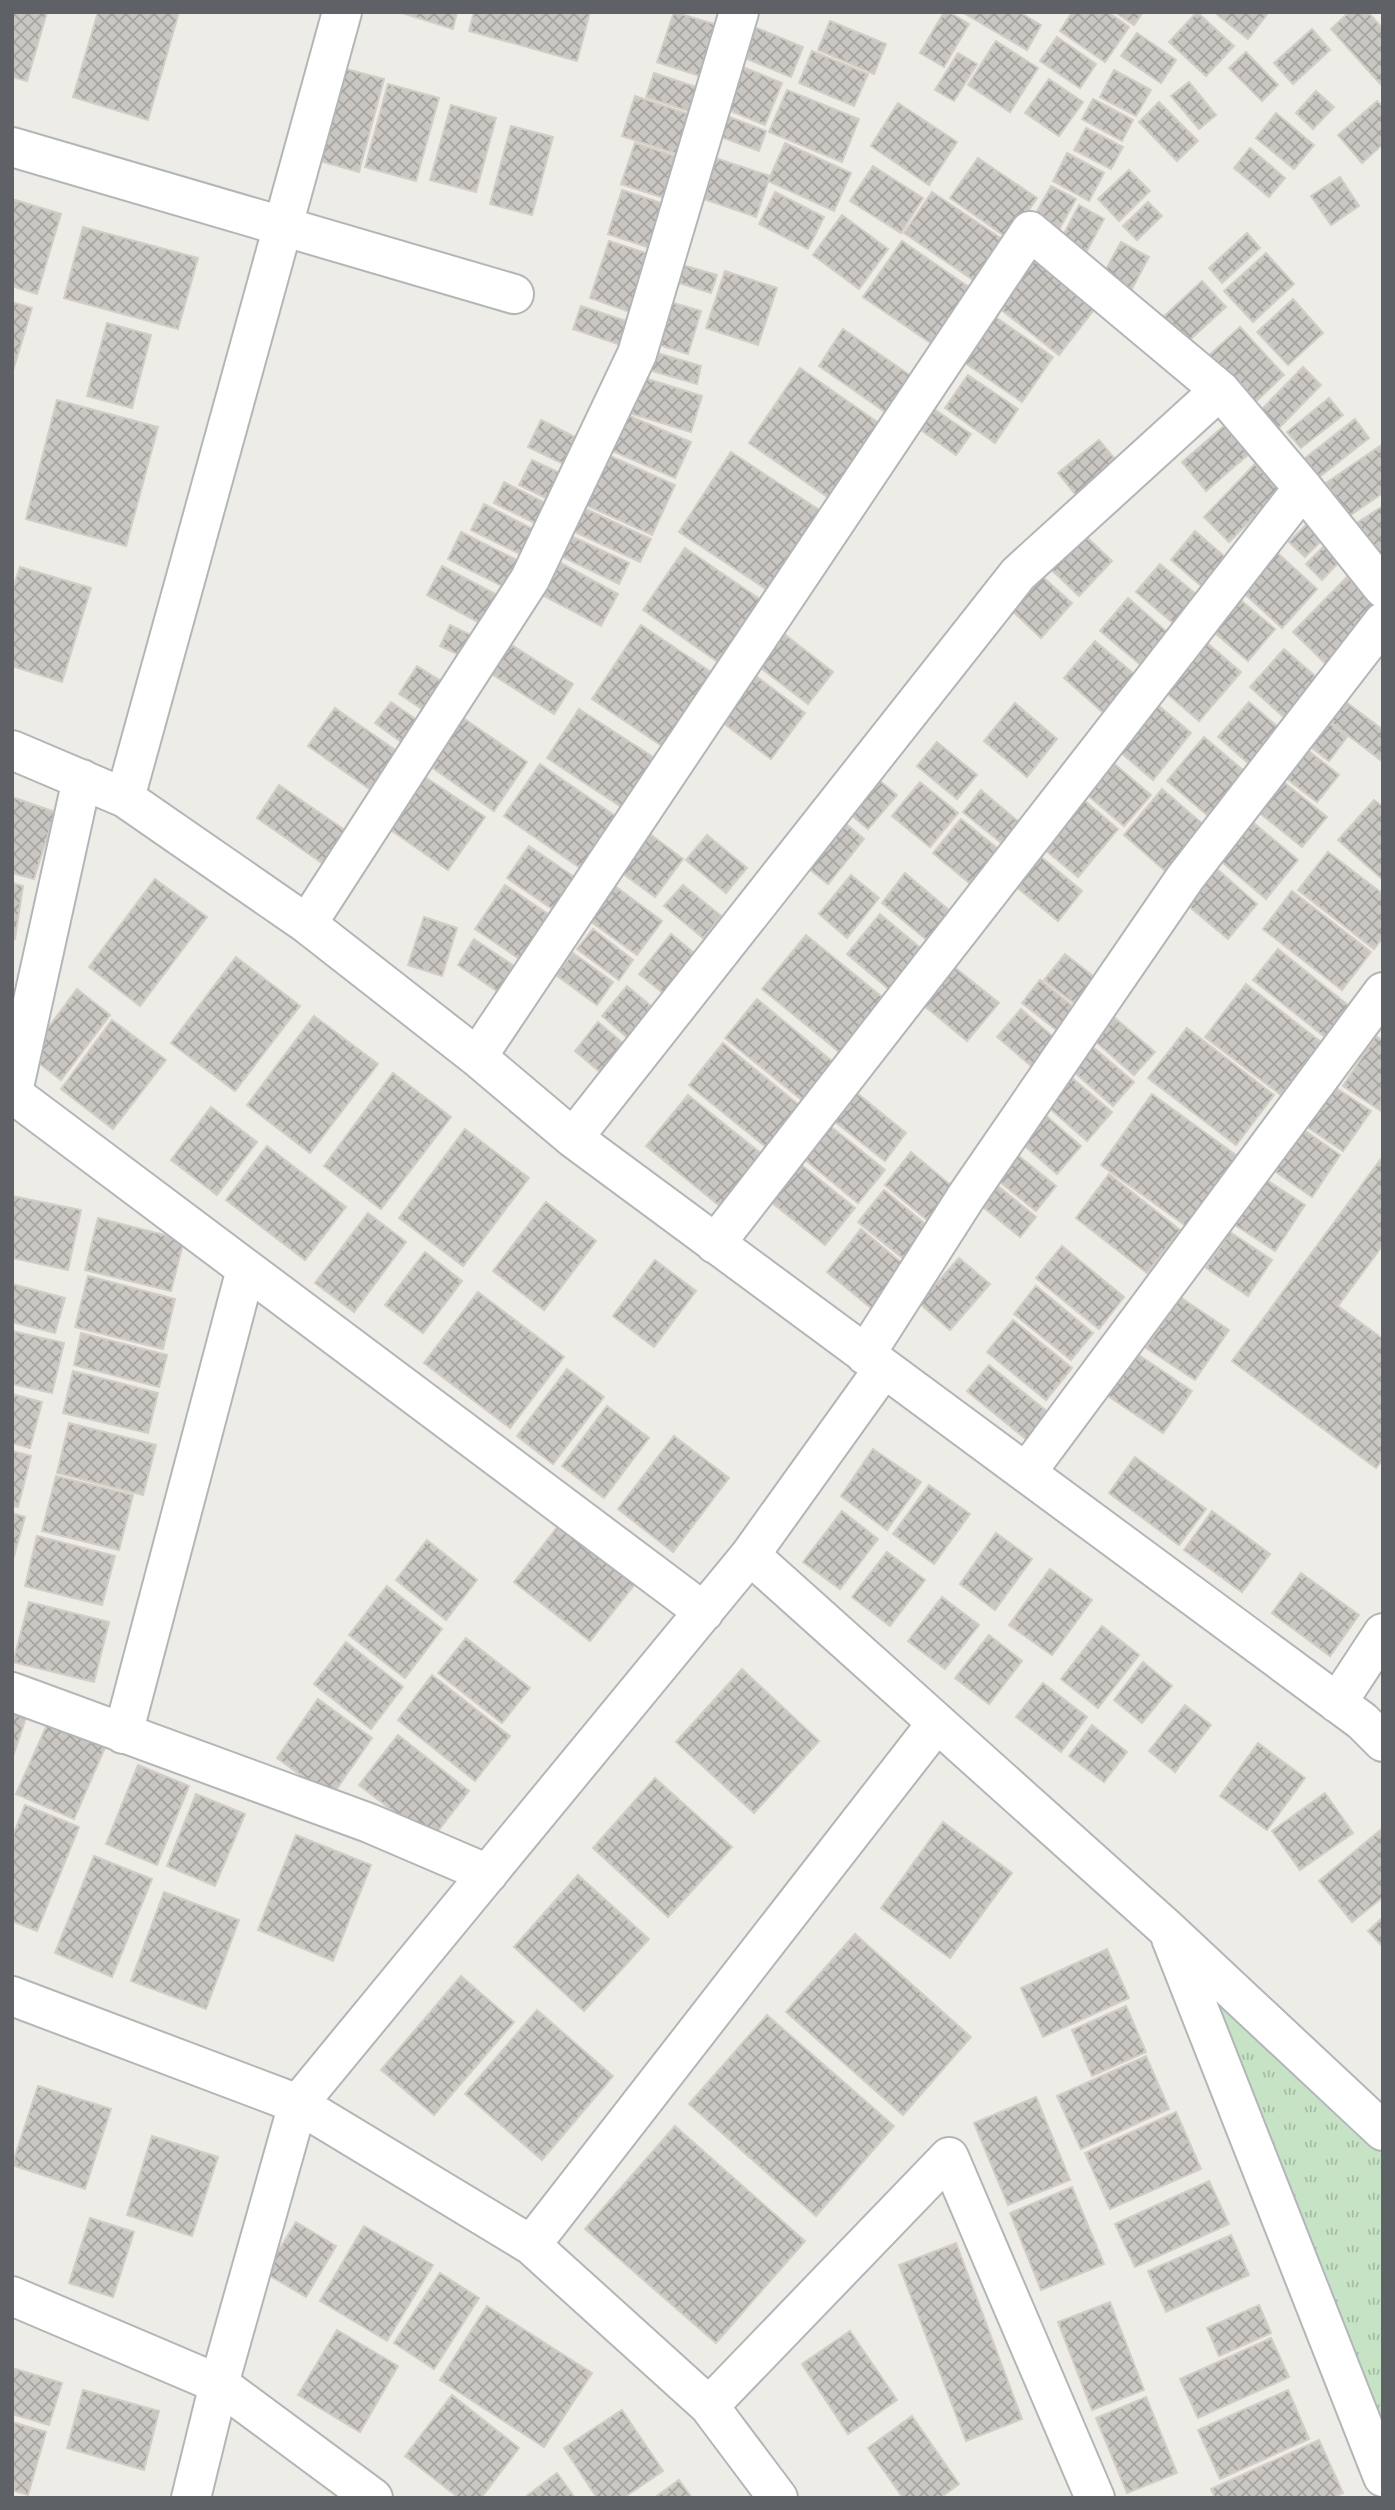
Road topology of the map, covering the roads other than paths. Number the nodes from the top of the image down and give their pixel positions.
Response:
1 (342, 12) edge
2 (739, 12) edge
3 (12, 147) edge
4 (283, 226) junction
5 (513, 295) dead end
6 (1220, 390) junction
7 (1303, 488) junction
8 (1383, 588) edge
9 (1383, 622) edge
10 (12, 750) edge
11 (82, 779) junction
12 (125, 798) junction
13 (307, 923) junction
14 (1383, 992) edge
15 (477, 1057) junction
16 (12, 1095) edge
17 (573, 1138) junction
18 (715, 1244) junction
19 (246, 1269) junction
20 (874, 1362) junction
21 (1026, 1473) junction
22 (750, 1555) junction
23 (704, 1612) junction
24 (1383, 1633) edge
25 (12, 1692) edge
26 (1366, 1721) edge
27 (936, 1724) junction
28 (123, 1734) junction
29 (488, 1874) junction
30 (1167, 1929) junction
31 (12, 1996) edge
32 (298, 2104) junction
33 (1383, 2131) edge
34 (531, 2245) junction
35 (12, 2295) edge
36 (219, 2384) junction
37 (709, 2406) junction
38 (1383, 2477) edge
39 (191, 2498) edge
40 (373, 2498) edge
41 (778, 2498) edge
42 (1095, 2498) edge

1 - 4 street
2 - 13 street
3 - 4 street
4 - 5 street
4 - 12 street
6 - 7 street
6 - 15 street
6 - 17 street
7 - 8 street
7 - 18 street
9 - 20 street
10 - 11 street
11 - 12 street
11 - 16 street
12 - 13 street
13 - 15 street
14 - 21 street
15 - 17 street
16 - 19 street
17 - 18 street
18 - 20 street
19 - 23 street
19 - 28 street
20 - 21 street
20 - 22 street
21 - 26 street
22 - 23 street
22 - 27 street
23 - 29 street
24 - 26 street
25 - 28 street
27 - 30 street
27 - 34 street
28 - 29 street
29 - 32 street
30 - 33 street
30 - 38 street
31 - 32 street
32 - 34 street
32 - 36 street
34 - 37 street
35 - 36 street
36 - 39 street
36 - 40 street
37 - 41 street
37 - 42 street

